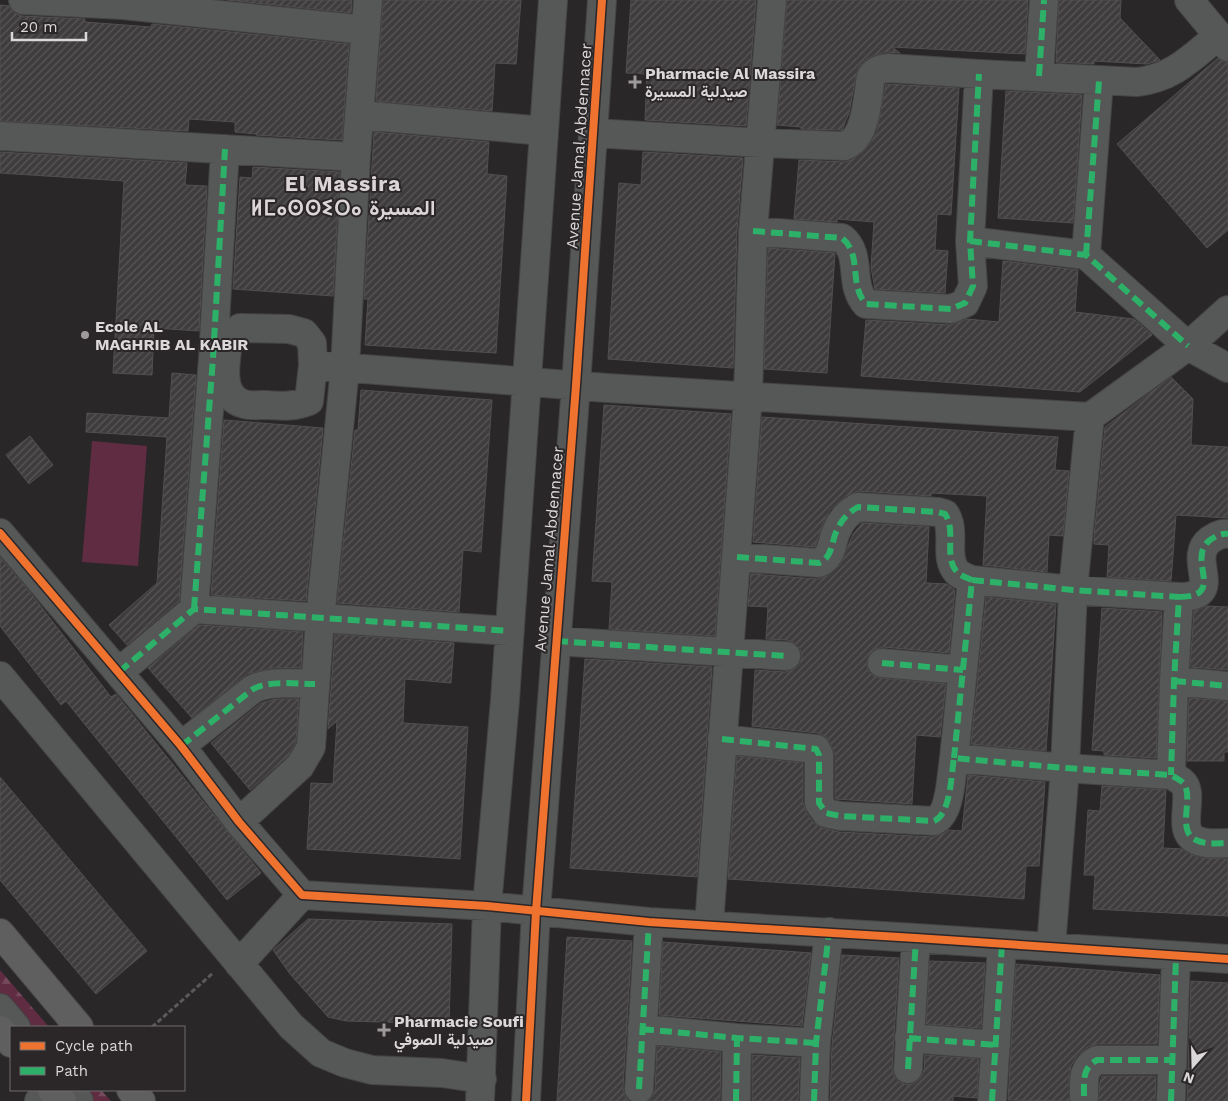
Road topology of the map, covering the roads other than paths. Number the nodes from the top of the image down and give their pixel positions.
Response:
1 (23, 0) edge
2 (368, 0) edge
3 (553, 0) edge
4 (602, 0) edge
5 (772, 0) edge
6 (1044, 0) edge
7 (1189, 0) edge
8 (123, 2) edge
9 (366, 30) junction
10 (1223, 42) edge
11 (979, 74) junction
12 (1039, 76) junction
13 (1099, 81) junction
14 (360, 116) junction
15 (544, 131) junction
16 (593, 132) junction
17 (0, 136) edge
18 (762, 143) junction
19 (225, 149) junction
20 (356, 157) junction
21 (754, 231) junction
22 (970, 241) junction
23 (1086, 255) junction
24 (1228, 310) edge
25 (1188, 346) junction
26 (219, 365) junction
27 (313, 365) junction
28 (345, 368) junction
29 (1228, 368) edge
30 (527, 382) junction
31 (576, 385) junction
32 (748, 396) junction
33 (1090, 418) junction
34 (0, 533) edge
35 (1228, 534) edge
36 (737, 557) junction
37 (972, 580) junction
38 (1073, 590) junction
39 (1179, 597) junction
40 (194, 610) junction
41 (320, 619) junction
42 (510, 631) junction
43 (556, 640) junction
44 (730, 652) junction
45 (786, 656) dead end
46 (882, 664) dead end
47 (963, 670) junction
48 (119, 672) junction
49 (0, 676) edge
50 (1174, 681) junction
51 (315, 684) junction
52 (1228, 686) edge
53 (722, 740) junction
54 (181, 746) junction
55 (954, 758) junction
56 (1065, 768) junction
57 (1171, 775) junction
58 (239, 822) junction
59 (1228, 844) edge
60 (302, 894) junction
61 (487, 906) junction
62 (536, 911) junction
63 (649, 922) junction
64 (710, 925) junction
65 (829, 932) junction
66 (0, 933) edge
67 (916, 938) junction
68 (1002, 944) junction
69 (1051, 947) junction
70 (0, 952) edge
71 (1176, 956) junction
72 (1228, 959) edge
73 (236, 960) junction
74 (0, 1008) edge
75 (15, 1026) edge
76 (62, 1026) edge
77 (78, 1026) edge
78 (642, 1029) junction
79 (0, 1030) edge
80 (737, 1038) junction
81 (909, 1038) junction
82 (10, 1042) edge
83 (816, 1042) junction
84 (996, 1045) junction
85 (1172, 1060) junction
86 (908, 1069) dead end
87 (639, 1089) dead end
88 (481, 1090) edge
89 (117, 1091) edge
90 (133, 1091) edge
91 (1084, 1096) dead end
92 (125, 1101) edge
93 (141, 1101) edge
94 (526, 1101) edge
95 (736, 1101) edge
96 (814, 1101) edge
97 (992, 1101) edge
98 (1171, 1101) edge

1 - 8 street
2 - 9 street
3 - 15 street, Avenue Jamal Abdennacer
4 - 16 street, Avenue Jamal Abdennacer
5 - 18 street
6 - 12 street
7 - 10 street
8 - 9 street
9 - 14 street
10 - 13 street
11 - 12 street
11 - 18 street
11 - 22 street
12 - 13 street
13 - 23 street
14 - 15 street
14 - 20 street
15 - 30 street, Avenue Jamal Abdennacer
16 - 18 street
16 - 31 street, Avenue Jamal Abdennacer
17 - 19 street
18 - 21 street
19 - 20 street
19 - 26 street
20 - 28 street
21 - 22 street
21 - 32 street
22 - 23 street
23 - 25 street
24 - 25 street
25 - 29 street
25 - 33 street
26 - 27 street
26 - 27 street
26 - 40 street
27 - 28 street
28 - 30 street
28 - 41 street
30 - 31 street
30 - 42 street, Avenue Jamal Abdennacer
31 - 32 street
31 - 43 street, Avenue Jamal Abdennacer
32 - 33 street
32 - 36 street
33 - 38 street
34 - 48 street
35 - 39 street
36 - 37 street
36 - 44 street
37 - 38 street
37 - 47 street
38 - 39 street
38 - 56 street
39 - 50 street
40 - 41 street
40 - 48 street
41 - 42 street
41 - 51 street
42 - 61 street, Avenue Jamal Abdennacer
43 - 44 street
43 - 62 street, Avenue Jamal Abdennacer
44 - 45 street
44 - 53 street
46 - 47 street
47 - 55 street
48 - 54 street
49 - 73 street
50 - 52 street
50 - 57 street
51 - 54 street
51 - 58 street
53 - 55 street
53 - 64 street
54 - 58 street
55 - 56 street
56 - 57 street
56 - 69 street
57 - 59 street
58 - 60 street
60 - 61 street
60 - 73 street
61 - 62 street
61 - 88 street, Avenue Jamal Abdennacer
62 - 63 street
62 - 94 street, Avenue Jamal Abdennacer
63 - 64 street
63 - 78 street
64 - 65 street
65 - 67 street
65 - 83 street
66 - 77 main road
67 - 68 street
67 - 81 street
68 - 69 street
68 - 84 street
69 - 71 street
70 - 76 street
71 - 72 street
71 - 85 street
73 - 88 street
74 - 75 street
78 - 80 street
78 - 87 street
79 - 82 main road
80 - 83 street
80 - 95 street
81 - 84 street
81 - 86 street
83 - 96 street
84 - 97 street
85 - 91 street
85 - 98 street
89 - 92 street
90 - 93 main road

